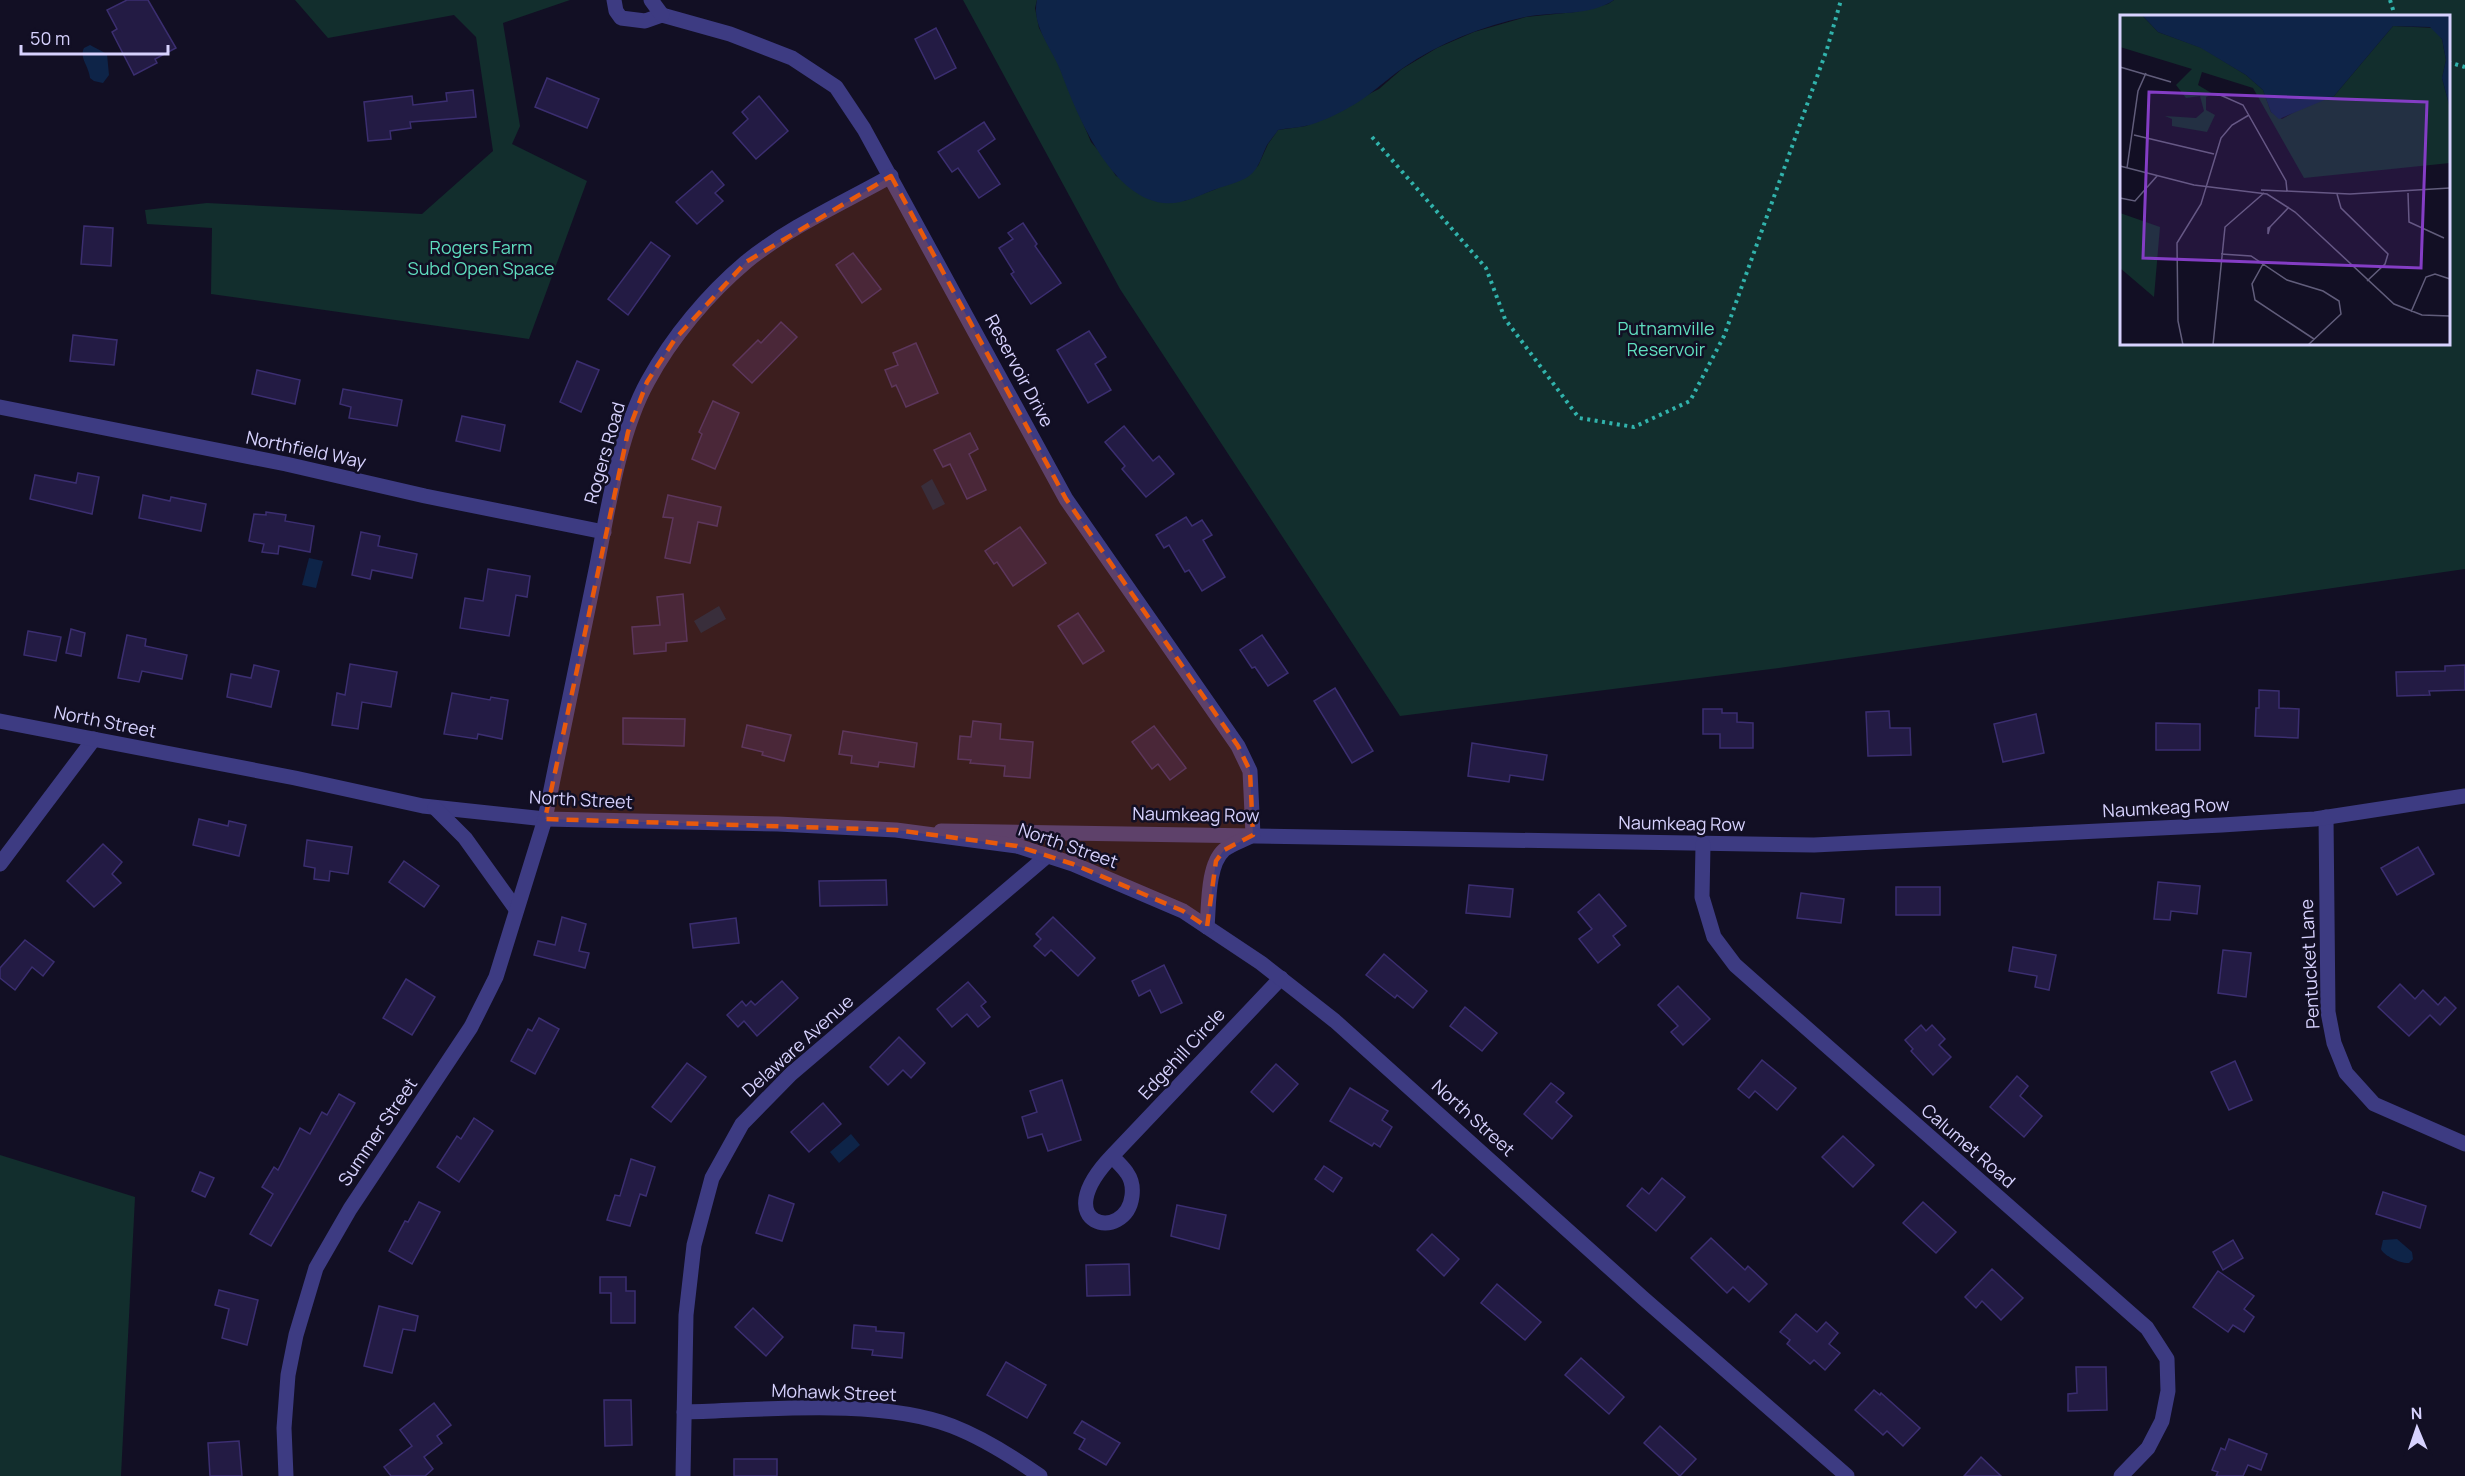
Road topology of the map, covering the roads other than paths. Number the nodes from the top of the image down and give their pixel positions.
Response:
1 (614, 0) edge
2 (651, 0) edge
3 (662, 15) junction
4 (891, 176) junction
5 (0, 407) edge
6 (604, 532) junction
7 (0, 721) edge
8 (94, 740) junction
9 (2465, 796) edge
10 (435, 808) junction
11 (2326, 817) junction
12 (545, 819) junction
13 (896, 830) junction
14 (1253, 836) junction
15 (1703, 845) junction
16 (1047, 856) junction
17 (0, 864) edge
18 (516, 909) junction
19 (1207, 927) junction
20 (1281, 978) junction
21 (2465, 1144) edge
22 (1112, 1156) dead end
23 (684, 1412) junction
24 (286, 1476) edge
25 (683, 1476) edge
26 (1040, 1476) edge
27 (1847, 1476) edge
28 (2121, 1476) edge

1 - 3 street, Reservoir Drive
2 - 3 street
3 - 4 street, Reservoir Drive
4 - 6 street, Rogers Road
4 - 14 street, Reservoir Drive
5 - 6 street, Northfield Way
6 - 12 street, Rogers Road
7 - 8 street, North Street
8 - 10 street, North Street
8 - 17 street
9 - 11 street, Naumkeag Row
10 - 12 street, North Street
10 - 18 street
11 - 15 street, Naumkeag Row
11 - 21 street, Pentucket Lane
12 - 13 street, North Street
12 - 18 street, Summer Street
13 - 14 street, Naumkeag Row
13 - 16 street, North Street
14 - 15 street, Naumkeag Row
14 - 19 street
15 - 28 street, Calumet Road
16 - 19 street, North Street
16 - 23 street, Delaware Avenue
18 - 24 street, Summer Street
19 - 20 street, North Street
20 - 22 street, Edgehill Circle
20 - 27 street, North Street
23 - 25 street, Delaware Avenue
23 - 26 street, Mohawk Street

